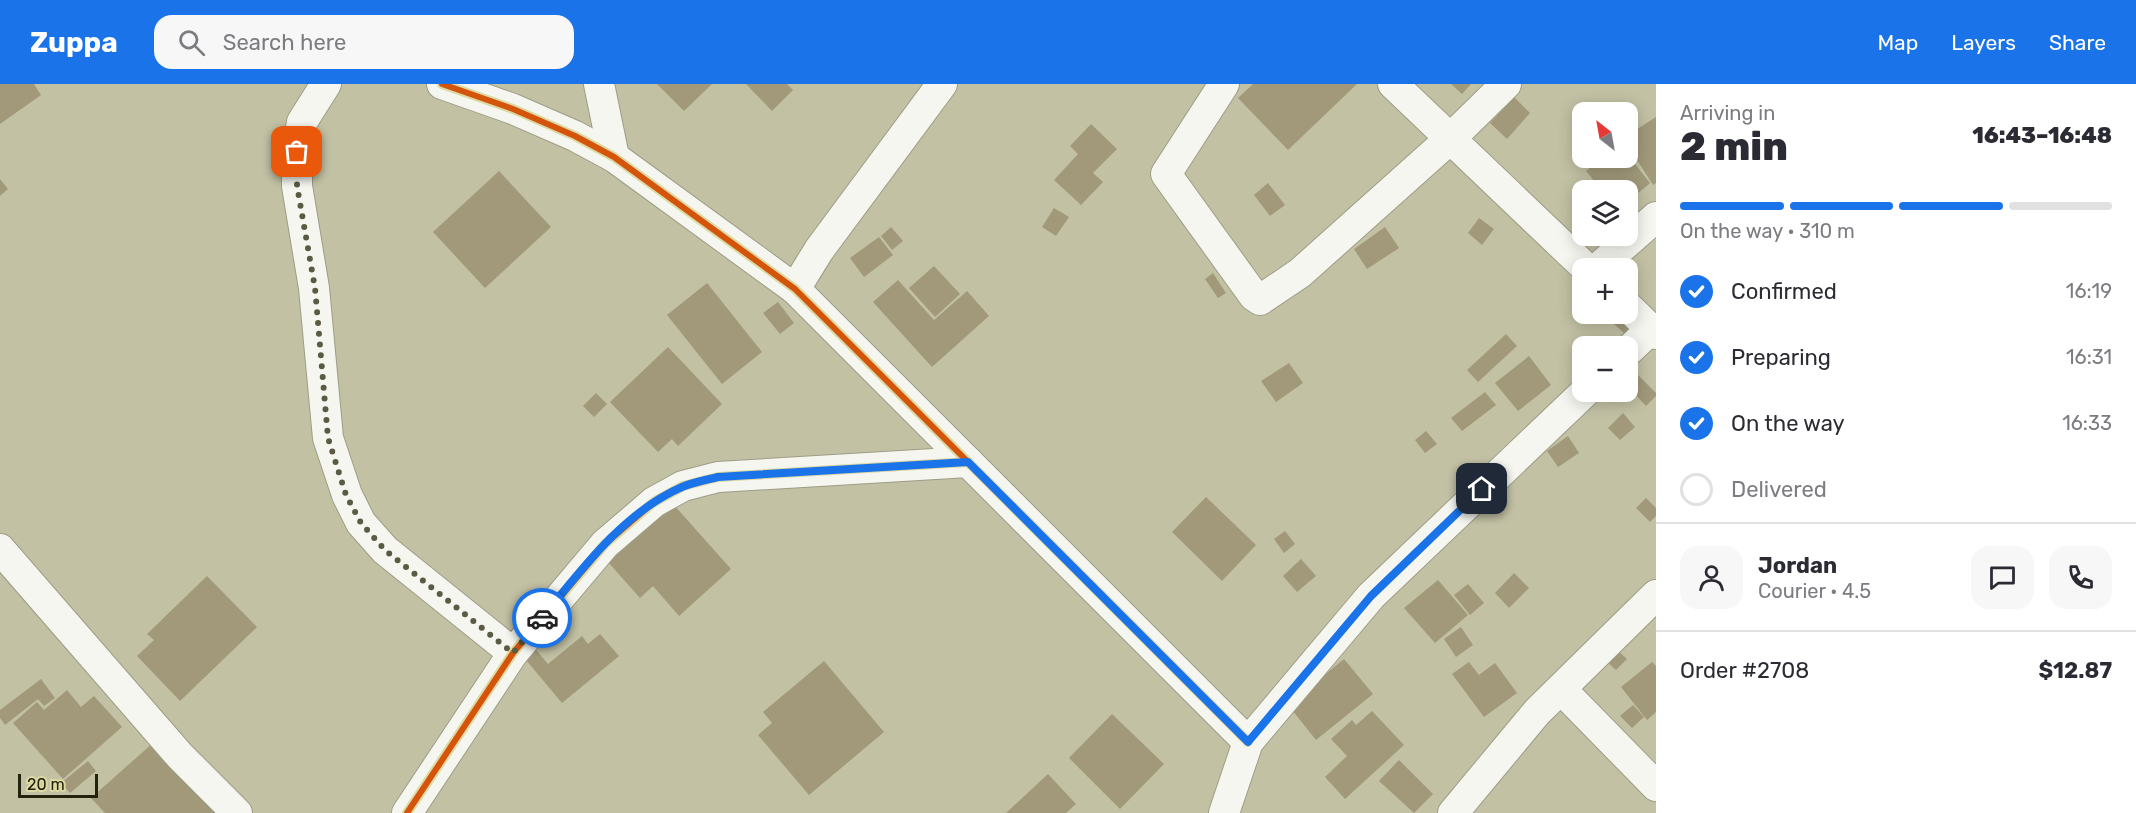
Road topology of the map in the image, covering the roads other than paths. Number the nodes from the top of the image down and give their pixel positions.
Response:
1 (326, 84) edge
2 (442, 84) edge
3 (599, 84) edge
4 (942, 84) edge
5 (1224, 84) edge
6 (1393, 84) edge
7 (1506, 84) edge
8 (1451, 138) junction
9 (614, 157) junction
10 (1656, 217) edge
11 (1576, 258) edge
12 (1609, 258) edge
13 (795, 289) junction
14 (1638, 317) edge
15 (1653, 332) edge
16 (1638, 343) edge
17 (1574, 402) edge
18 (968, 462) junction
19 (0, 549) edge
20 (1656, 595) edge
21 (513, 653) junction
22 (1561, 689) junction
23 (1248, 742) junction
24 (1656, 786) edge
25 (1468, 807) edge
26 (237, 813) edge
27 (407, 813) edge
28 (1224, 813) edge

1 - 21 street
2 - 9 street
3 - 9 street
4 - 13 street
5 - 8 street
6 - 8 street
7 - 8 street
8 - 11 street
9 - 13 street
10 - 12 street
13 - 18 street
14 - 15 street
15 - 16 street
17 - 23 street
18 - 21 street
18 - 23 street
19 - 26 street
20 - 22 street
21 - 27 street
22 - 24 street
22 - 25 street
23 - 28 street

